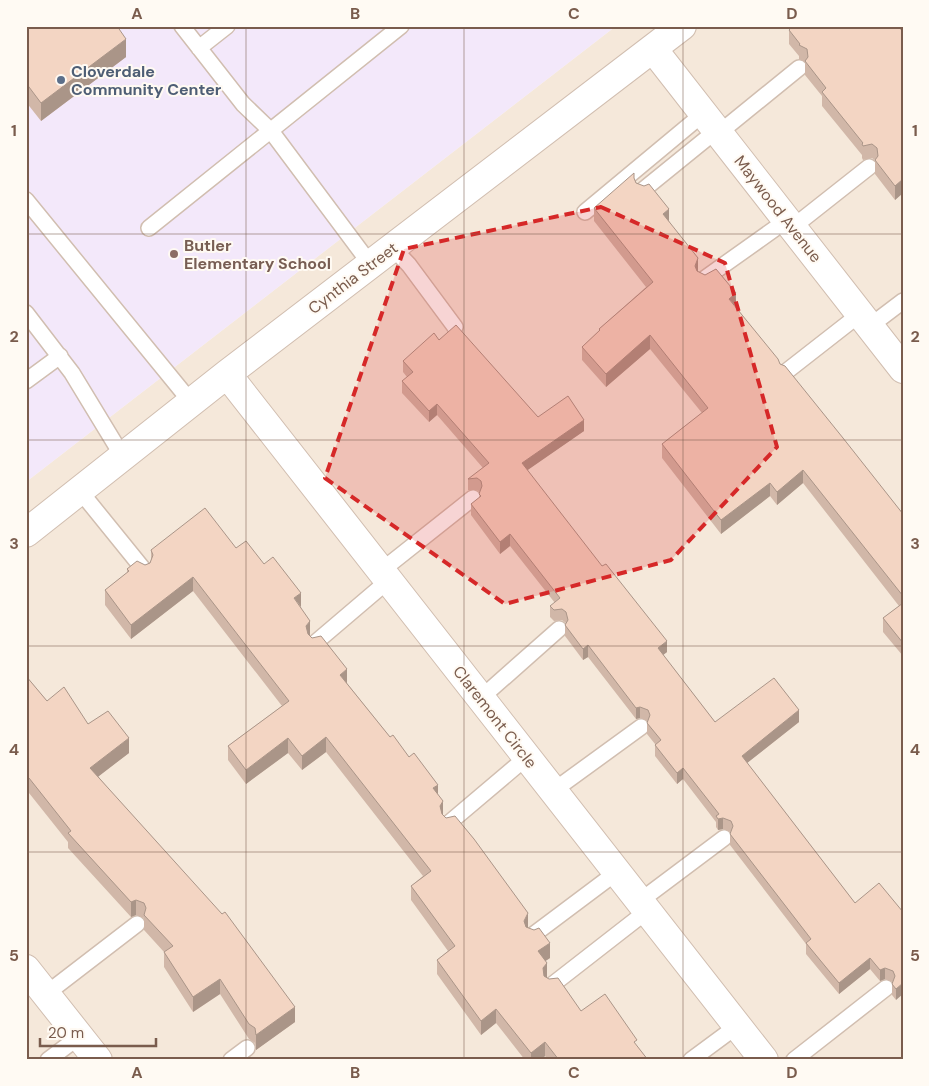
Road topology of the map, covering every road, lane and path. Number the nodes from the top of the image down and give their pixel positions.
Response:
1 (182, 26) edge
2 (228, 26) edge
3 (401, 26) edge
4 (682, 26) edge
5 (199, 48) junction
6 (654, 49) junction
7 (799, 68) edge
8 (713, 125) junction
9 (271, 131) junction
10 (869, 167) edge
11 (643, 190) edge
12 (26, 200) edge
13 (586, 212) dead end
14 (790, 224) junction
15 (149, 228) dead end
16 (393, 248) junction
17 (372, 264) junction
18 (704, 279) edge
19 (903, 301) edge
20 (26, 313) edge
21 (865, 320) junction
22 (455, 327) edge
23 (60, 356) junction
24 (903, 369) edge
25 (787, 371) edge
26 (226, 374) junction
27 (26, 381) edge
28 (191, 402) junction
29 (123, 456) junction
30 (80, 491) junction
31 (474, 498) edge
32 (26, 533) edge
33 (144, 570) edge
34 (385, 576) junction
35 (559, 629) edge
36 (315, 643) edge
37 (480, 698) junction
38 (641, 726) edge
39 (527, 757) junction
40 (553, 791) junction
41 (449, 823) edge
42 (724, 838) edge
43 (617, 872) junction
44 (644, 906) junction
45 (137, 924) edge
46 (533, 935) edge
47 (26, 969) edge
48 (552, 985) edge
49 (886, 988) edge
50 (46, 994) junction
51 (737, 1026) junction
52 (80, 1036) junction
53 (247, 1048) edge
54 (48, 1060) edge
55 (98, 1060) edge
56 (231, 1060) edge
57 (691, 1060) edge
58 (764, 1060) edge
59 (794, 1060) edge

1 - 5 lane
2 - 5 lane
3 - 9 lane
4 - 6 street, Cynthia Street
5 - 9 lane
6 - 8 street, Maywood Avenue
6 - 16 street, Cynthia Street
7 - 8 lane
8 - 11 lane
8 - 13 lane
8 - 14 street, Maywood Avenue
9 - 15 lane
9 - 17 lane
10 - 14 lane
12 - 28 lane
14 - 18 lane
14 - 21 street, Maywood Avenue
16 - 17 street, Cynthia Street
16 - 22 lane
17 - 26 street, Cynthia Street
19 - 21 lane
20 - 23 lane
21 - 24 street, Maywood Avenue
21 - 25 lane
23 - 27 lane
23 - 29 lane
26 - 28 street, Cynthia Street
26 - 34 street, Claremont Circle
28 - 29 street, Cynthia Street
29 - 30 street, Cynthia Street
30 - 32 street, Cynthia Street
30 - 33 lane
31 - 34 lane
34 - 36 lane
34 - 37 street, Claremont Circle
35 - 37 lane
37 - 39 street, Claremont Circle
38 - 40 lane
39 - 40 street, Claremont Circle
39 - 41 lane
40 - 43 street, Claremont Circle
42 - 44 lane
43 - 44 street, Claremont Circle
43 - 46 lane
44 - 48 lane
44 - 51 street, Claremont Circle
45 - 50 lane
47 - 50 street
49 - 59 lane
50 - 52 street
51 - 57 lane
51 - 58 street, Claremont Circle
52 - 54 lane
52 - 55 street
53 - 56 lane

